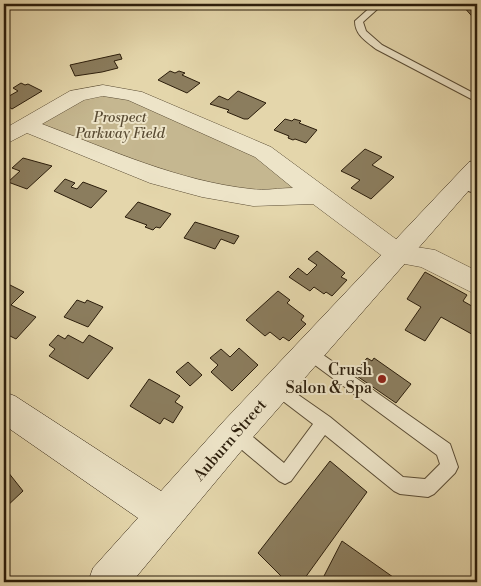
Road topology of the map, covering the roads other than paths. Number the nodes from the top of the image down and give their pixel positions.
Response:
1 (379, 4) edge
2 (477, 99) edge
3 (26, 126) junction
4 (4, 138) edge
5 (472, 180) edge
6 (318, 195) junction
7 (398, 254) junction
8 (477, 284) edge
9 (309, 352) junction
10 (277, 387) junction
11 (4, 408) edge
12 (324, 424) junction
13 (236, 433) junction
14 (165, 515) junction
15 (107, 582) edge

1 - 2 lane
3 - 4 street
3 - 6 street
3 - 6 street
5 - 7 street, Auburn Street
6 - 7 street
7 - 8 street
7 - 9 street, Auburn Street
9 - 10 street, Auburn Street
9 - 12 lane
10 - 12 lane
10 - 13 street, Auburn Street
11 - 14 street
12 - 13 lane
13 - 14 street, Auburn Street
14 - 15 street, Auburn Street

